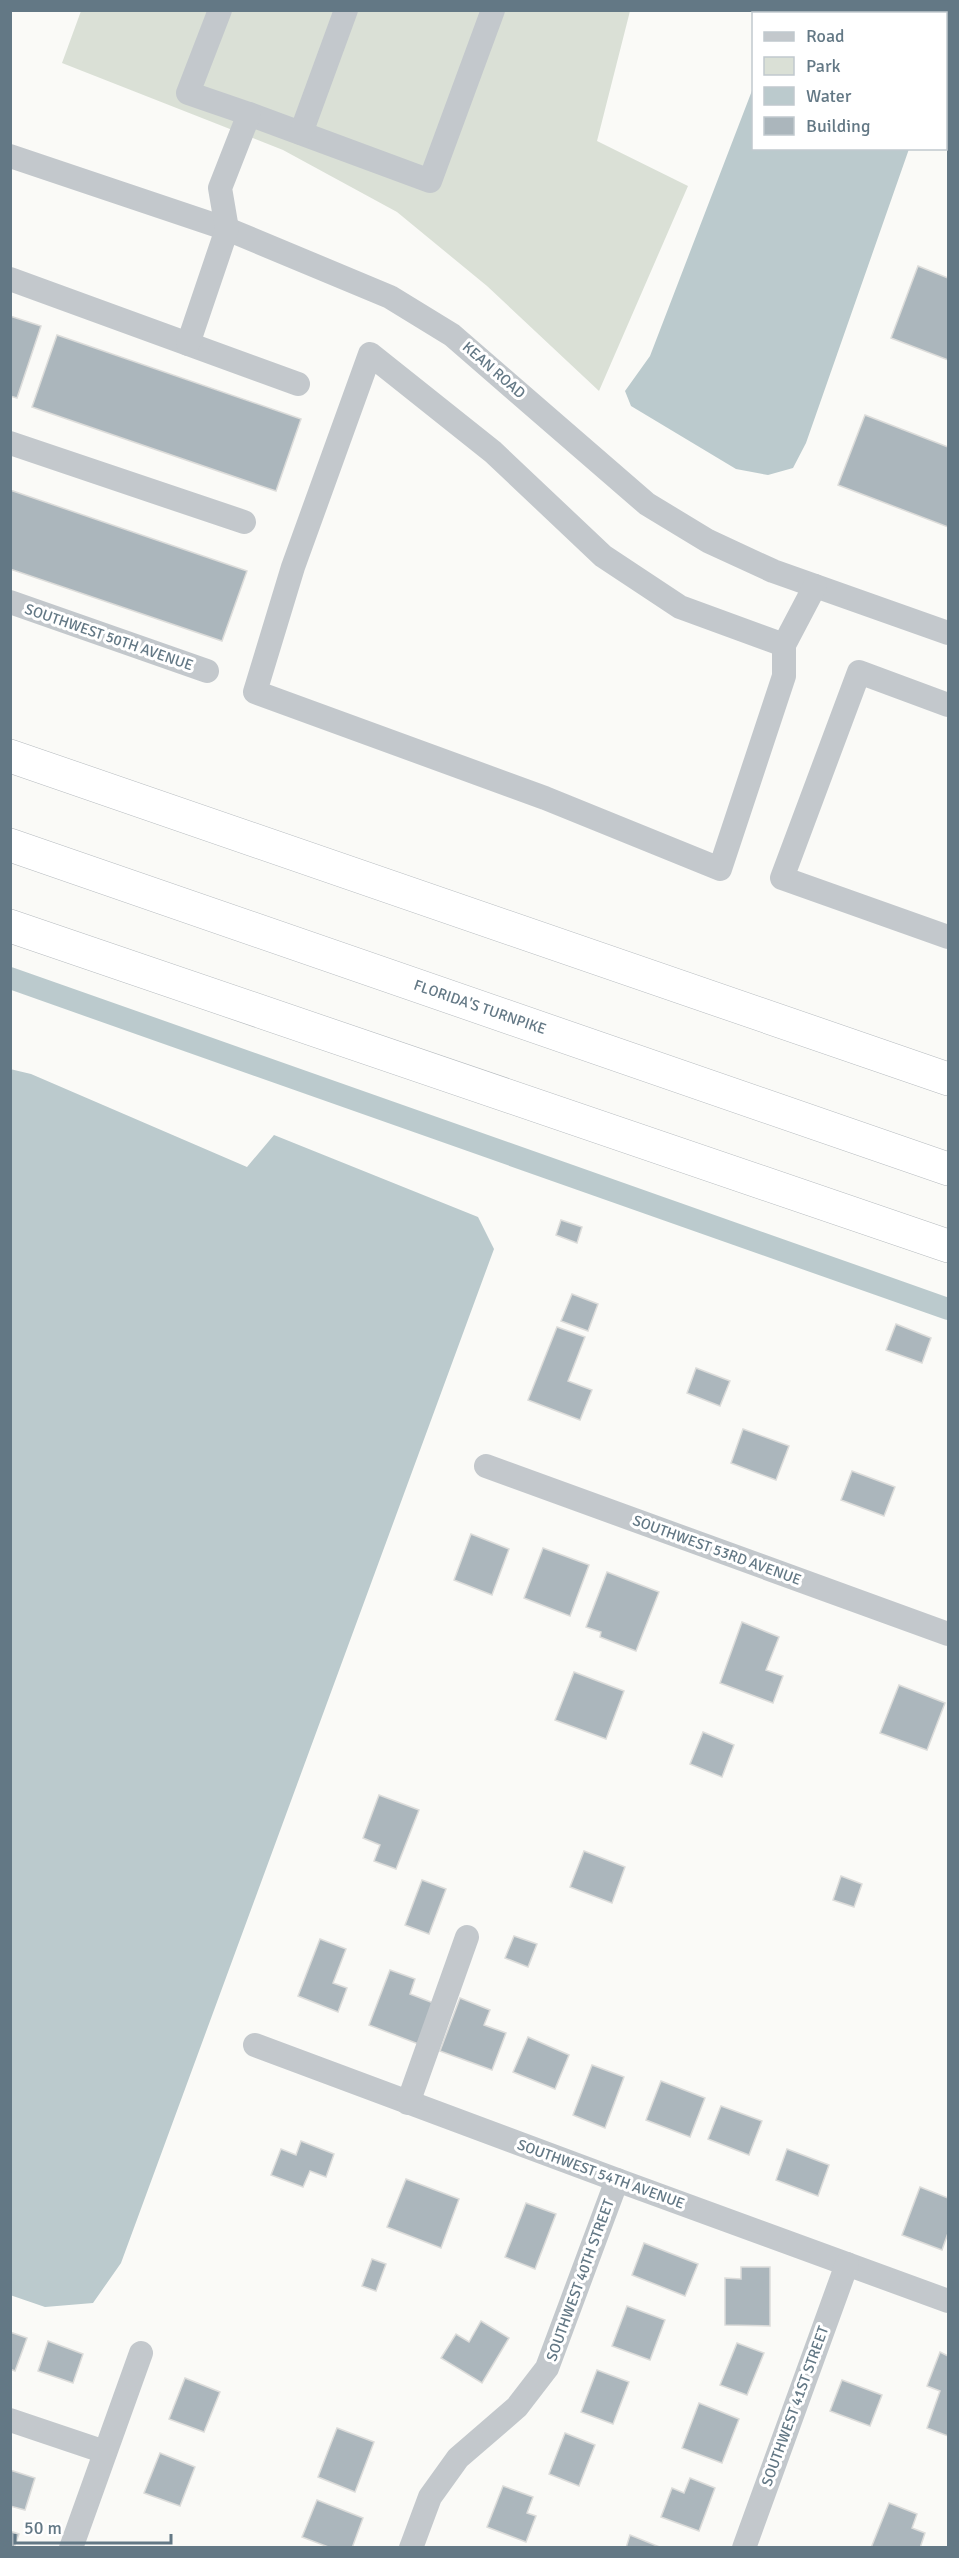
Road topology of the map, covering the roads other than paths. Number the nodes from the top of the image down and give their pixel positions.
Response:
1 (220, 10) edge
2 (346, 10) edge
3 (493, 10) edge
4 (249, 114) junction
5 (301, 134) junction
6 (10, 156) edge
7 (227, 230) junction
8 (10, 279) edge
9 (188, 344) junction
10 (298, 384) dead end
11 (10, 443) edge
12 (244, 522) dead end
13 (815, 586) junction
14 (10, 602) edge
15 (948, 633) edge
16 (784, 645) junction
17 (207, 671) dead end
18 (948, 705) edge
19 (10, 756) edge
20 (10, 845) edge
21 (10, 926) edge
22 (948, 937) edge
23 (948, 1079) edge
24 (948, 1169) edge
25 (948, 1246) edge
26 (486, 1466) dead end
27 (948, 1634) edge
28 (467, 1936) dead end
29 (255, 2045) dead end
30 (408, 2103) junction
31 (616, 2180) junction
32 (847, 2264) junction
33 (948, 2301) edge
34 (141, 2353) dead end
35 (10, 2420) edge
36 (105, 2452) junction
37 (71, 2547) edge
38 (411, 2547) edge
39 (744, 2547) edge

1 - 4 street
2 - 5 street
3 - 5 street
4 - 5 street
4 - 7 street
6 - 7 street, KEAN ROAD
7 - 9 street
7 - 13 street, KEAN ROAD
8 - 9 street
9 - 10 street
11 - 12 street
13 - 15 street, KEAN ROAD
13 - 16 street
14 - 17 street, SOUTHWEST 50TH AVENUE
16 - 16 street
18 - 22 street
19 - 23 highway
20 - 24 highway, FLORIDA'S TURNPIKE
21 - 25 highway
26 - 27 street, SOUTHWEST 53RD AVENUE
28 - 30 street
29 - 30 street, SOUTHWEST 54TH AVENUE
30 - 31 street, SOUTHWEST 54TH AVENUE
31 - 32 street, SOUTHWEST 54TH AVENUE
31 - 38 street, SOUTHWEST 40TH STREET
32 - 33 street, SOUTHWEST 54TH AVENUE
32 - 39 street, SOUTHWEST 41ST STREET
34 - 36 street
35 - 36 street
36 - 37 street

